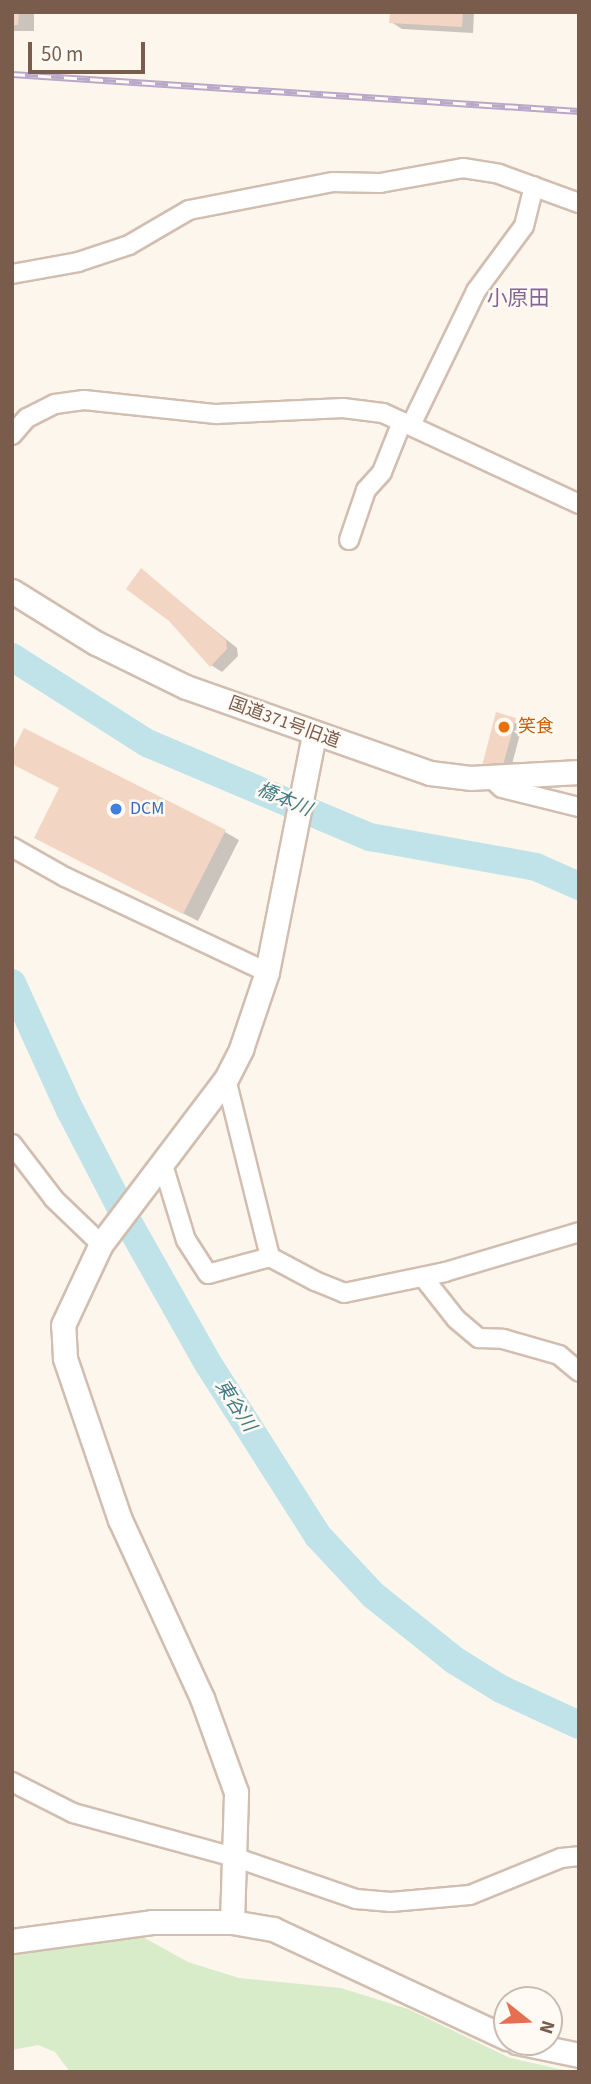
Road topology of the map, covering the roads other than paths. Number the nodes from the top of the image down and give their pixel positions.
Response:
1 (534, 186) junction
2 (579, 203) edge
3 (12, 274) edge
4 (406, 424) junction
5 (12, 435) edge
6 (579, 504) edge
7 (349, 540) dead end
8 (12, 591) edge
9 (314, 735) junction
10 (579, 772) edge
11 (490, 777) junction
12 (579, 807) edge
13 (12, 847) edge
14 (267, 972) junction
15 (226, 1079) junction
16 (12, 1144) edge
17 (160, 1170) junction
18 (579, 1232) edge
19 (106, 1237) junction
20 (270, 1257) junction
21 (423, 1277) junction
22 (579, 1372) edge
23 (12, 1782) edge
24 (579, 1856) edge
25 (234, 1857) junction
26 (232, 1922) junction
27 (12, 1941) edge
28 (493, 2031) edge

1 - 2 street
1 - 3 street
1 - 4 street
4 - 5 street
4 - 6 street
4 - 7 street
8 - 9 street, 国道371号旧道
9 - 11 street, 国道371号旧道
9 - 14 street
10 - 11 street, 国道371号旧道
11 - 12 street
13 - 14 street
14 - 15 street
15 - 17 street
15 - 20 street
16 - 19 street
17 - 19 street
17 - 20 street
18 - 21 street
19 - 25 street
20 - 21 street
21 - 22 street
23 - 25 street
24 - 25 street
25 - 26 street
26 - 27 street
26 - 28 street

